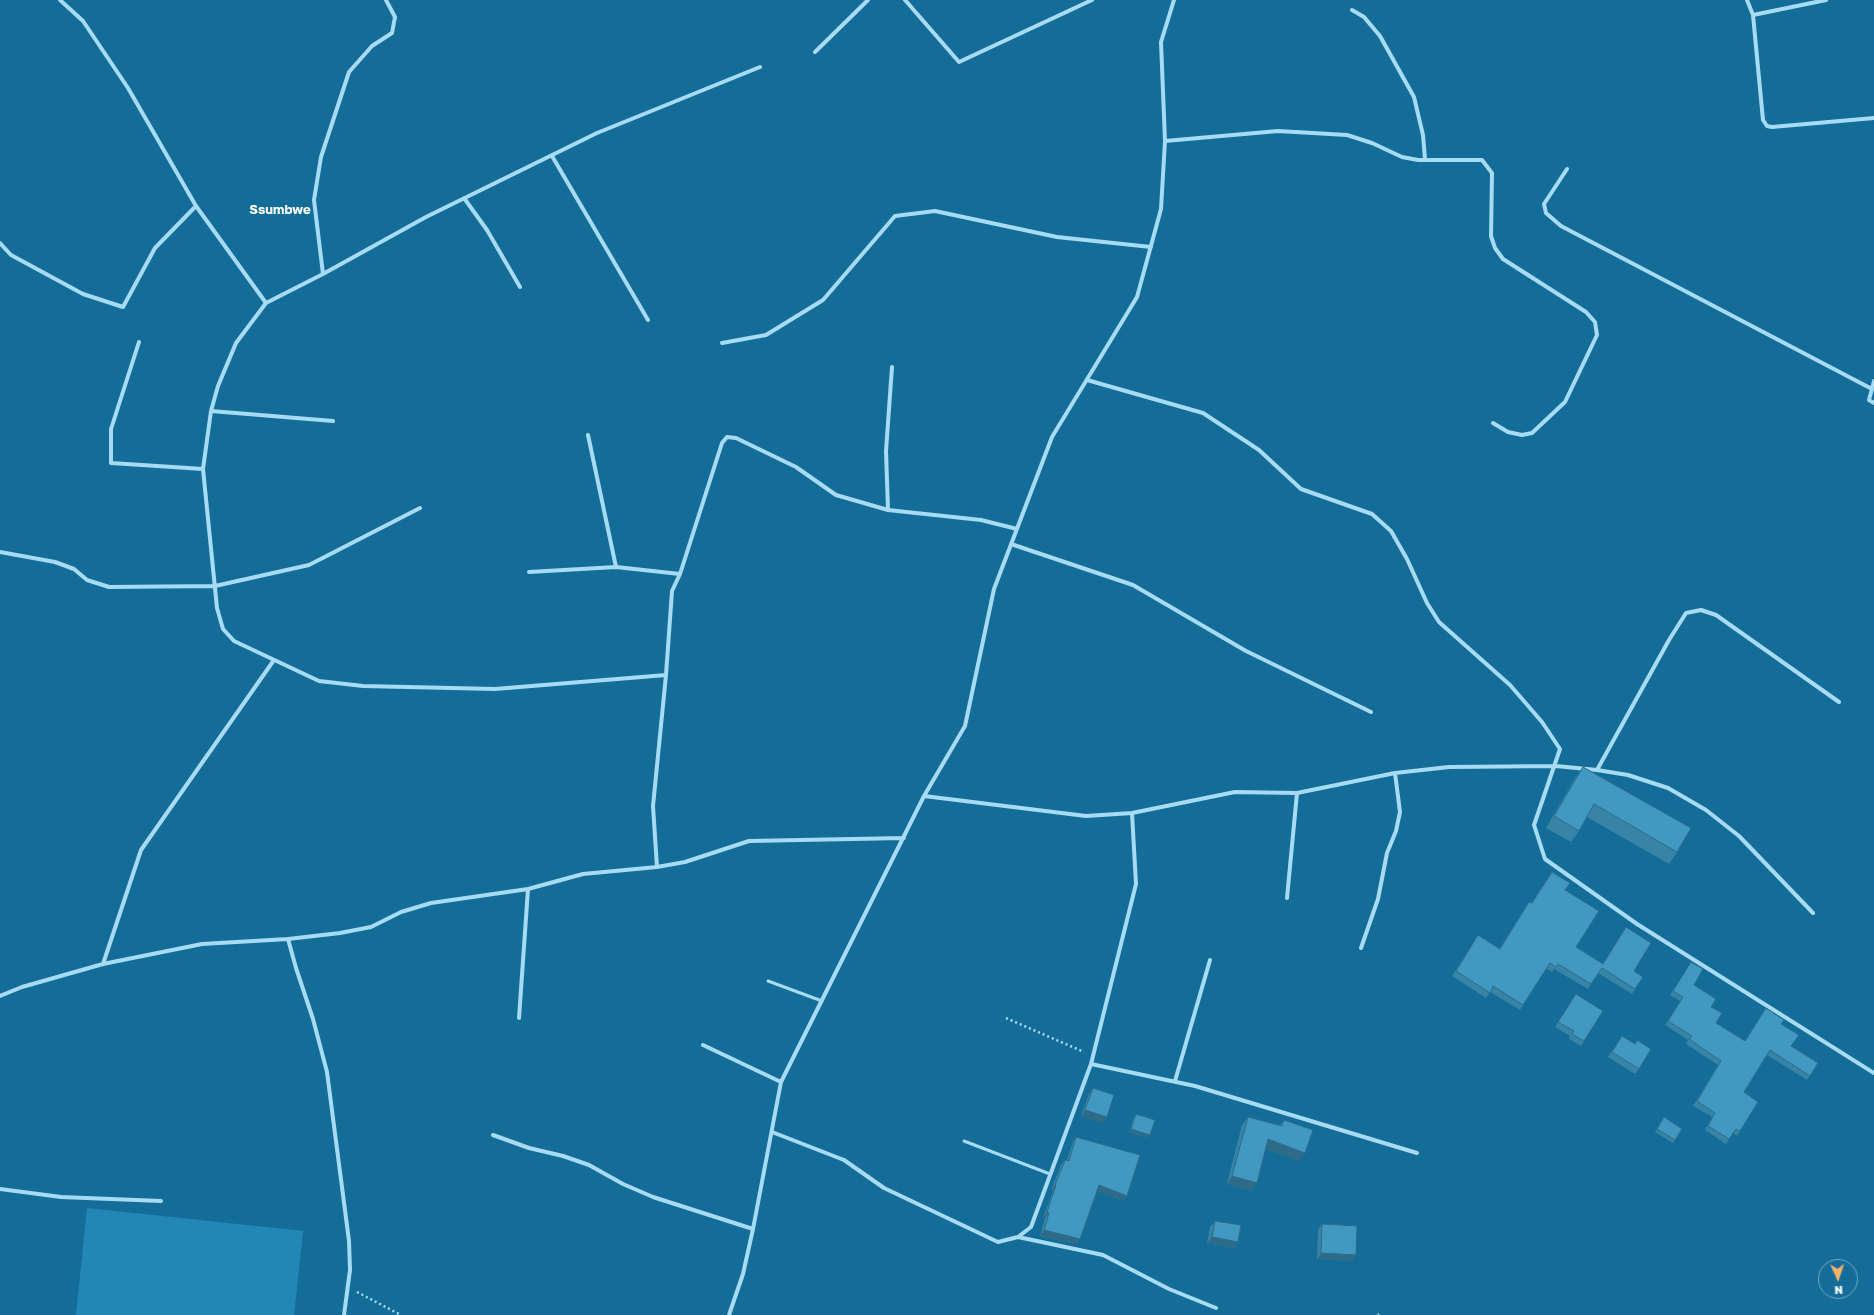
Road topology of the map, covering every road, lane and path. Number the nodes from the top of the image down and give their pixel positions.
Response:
1 (60, 0) edge
2 (386, 0) edge
3 (868, 0) edge
4 (905, 0) edge
5 (1092, 0) edge
6 (1174, 0) edge
7 (1746, 0) edge
8 (1826, 0) edge
9 (1352, 10) dead end
10 (1753, 16) junction
11 (815, 52) dead end
12 (760, 67) dead end
13 (1874, 118) edge
14 (1165, 140) junction
15 (552, 156) junction
16 (1425, 159) junction
17 (1567, 168) dead end
18 (464, 198) junction
19 (196, 206) junction
20 (0, 244) edge
21 (1151, 247) junction
22 (323, 274) junction
23 (520, 287) dead end
24 (266, 303) junction
25 (648, 320) dead end
26 (139, 342) dead end
27 (722, 343) dead end
28 (892, 367) dead end
29 (1086, 380) junction
30 (1874, 381) edge
31 (1872, 389) junction
32 (1874, 403) edge
33 (211, 411) junction
34 (333, 421) dead end
35 (1493, 423) dead end
36 (588, 435) dead end
37 (203, 469) junction
38 (420, 508) dead end
39 (888, 510) junction
40 (1017, 529) junction
41 (1011, 544) junction
42 (0, 552) edge
43 (616, 567) junction
44 (529, 572) dead end
45 (680, 574) junction
46 (215, 586) junction
47 (274, 660) junction
48 (666, 675) junction
49 (1840, 702) dead end
50 (1370, 712) dead end
51 (1556, 766) junction
52 (1597, 770) junction
53 (1394, 773) junction
54 (1297, 793) junction
55 (924, 796) junction
56 (1132, 813) junction
57 (904, 838) junction
58 (657, 867) junction
59 (528, 889) junction
60 (1286, 898) dead end
61 (1813, 913) dead end
62 (288, 939) junction
63 (1361, 948) dead end
64 (1210, 960) dead end
65 (103, 964) junction
66 (768, 981) dead end
67 (0, 996) edge
68 (822, 1001) junction
69 (519, 1018) dead end
70 (1006, 1018) dead end
71 (703, 1045) dead end
72 (1093, 1056) junction
73 (1091, 1064) junction
74 (1874, 1074) edge
75 (1175, 1081) junction
76 (781, 1082) junction
77 (772, 1132) junction
78 (493, 1135) dead end
79 (964, 1141) dead end
80 (1416, 1153) dead end
81 (1050, 1174) junction
82 (0, 1189) edge
83 (162, 1202) dead end
84 (754, 1229) junction
85 (1018, 1237) junction
86 (348, 1287) junction
87 (1216, 1308) dead end
88 (344, 1315) edge
89 (401, 1315) edge
90 (729, 1315) edge

1 - 19 street
2 - 22 street
3 - 11 street
4 - 5 street
6 - 14 street
7 - 10 street
8 - 10 street
9 - 16 street
10 - 13 street
12 - 15 street
14 - 16 street
14 - 21 street
15 - 18 street
15 - 25 street
16 - 35 street
17 - 31 street
18 - 22 street
18 - 23 street
19 - 20 street
19 - 24 street
21 - 27 street
21 - 29 street
22 - 24 street
24 - 33 street
26 - 37 street
28 - 39 street
29 - 40 street
29 - 51 street
30 - 31 street
31 - 32 street
33 - 34 street
33 - 37 street
36 - 43 street
37 - 46 street
38 - 46 street
39 - 40 street
39 - 45 street
40 - 41 street
41 - 50 street
41 - 55 street
42 - 46 street
43 - 44 street
43 - 45 street
45 - 48 street
46 - 47 street
47 - 48 street
47 - 65 street
48 - 58 street
49 - 52 street
51 - 52 street
51 - 53 street
51 - 74 street
52 - 61 street
53 - 54 street
53 - 63 street
54 - 56 street
54 - 60 street
55 - 56 street
55 - 57 street
56 - 72 street
57 - 58 street
57 - 68 street
58 - 59 street
59 - 62 street
59 - 69 street
62 - 65 street
62 - 86 street
64 - 75 street
65 - 67 street
66 - 68 lane
68 - 76 street
70 - 72 path
71 - 76 street
72 - 73 street
73 - 75 street
73 - 81 street
75 - 80 street
76 - 77 street
77 - 84 street
77 - 85 street
78 - 84 street
79 - 81 lane
81 - 85 street
82 - 83 street
84 - 90 street
85 - 87 street
86 - 88 street
86 - 89 path

